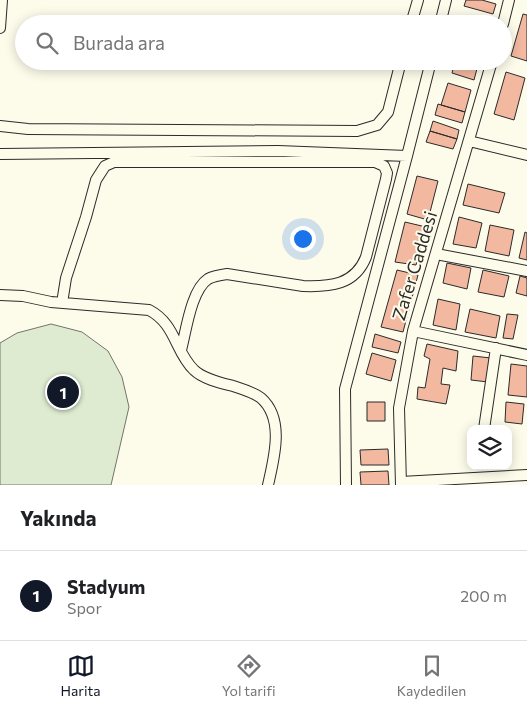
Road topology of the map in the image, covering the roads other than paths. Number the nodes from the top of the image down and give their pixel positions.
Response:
1 (2, 0) edge
2 (418, 0) edge
3 (446, 0) edge
4 (510, 0) edge
5 (414, 15) edge
6 (442, 15) edge
7 (506, 15) edge
8 (0, 28) edge
9 (399, 70) edge
10 (429, 70) edge
11 (489, 70) edge
12 (0, 126) edge
13 (469, 141) junction
14 (0, 154) edge
15 (527, 155) edge
16 (407, 156) junction
17 (436, 254) junction
18 (527, 271) edge
19 (0, 295) edge
20 (62, 303) junction
21 (413, 331) junction
22 (496, 348) junction
23 (181, 350) junction
24 (527, 355) edge
25 (485, 425) edge
26 (483, 470) edge
27 (527, 475) edge
28 (483, 478) junction
29 (401, 483) edge
30 (268, 485) edge
31 (346, 485) edge

1 - 8 street
2 - 5 street
3 - 6 street
4 - 7 street
9 - 12 street
10 - 16 street
11 - 13 street, Zafer Caddesi
13 - 15 street
13 - 17 street, Zafer Caddesi
14 - 16 street
16 - 31 street
17 - 18 street
17 - 21 street, Zafer Caddesi
19 - 20 street
20 - 23 street
20 - 23 street
21 - 22 street
21 - 29 street, Zafer Caddesi
22 - 24 street
22 - 25 street
23 - 30 street
26 - 28 street
27 - 28 street
28 - 29 street

